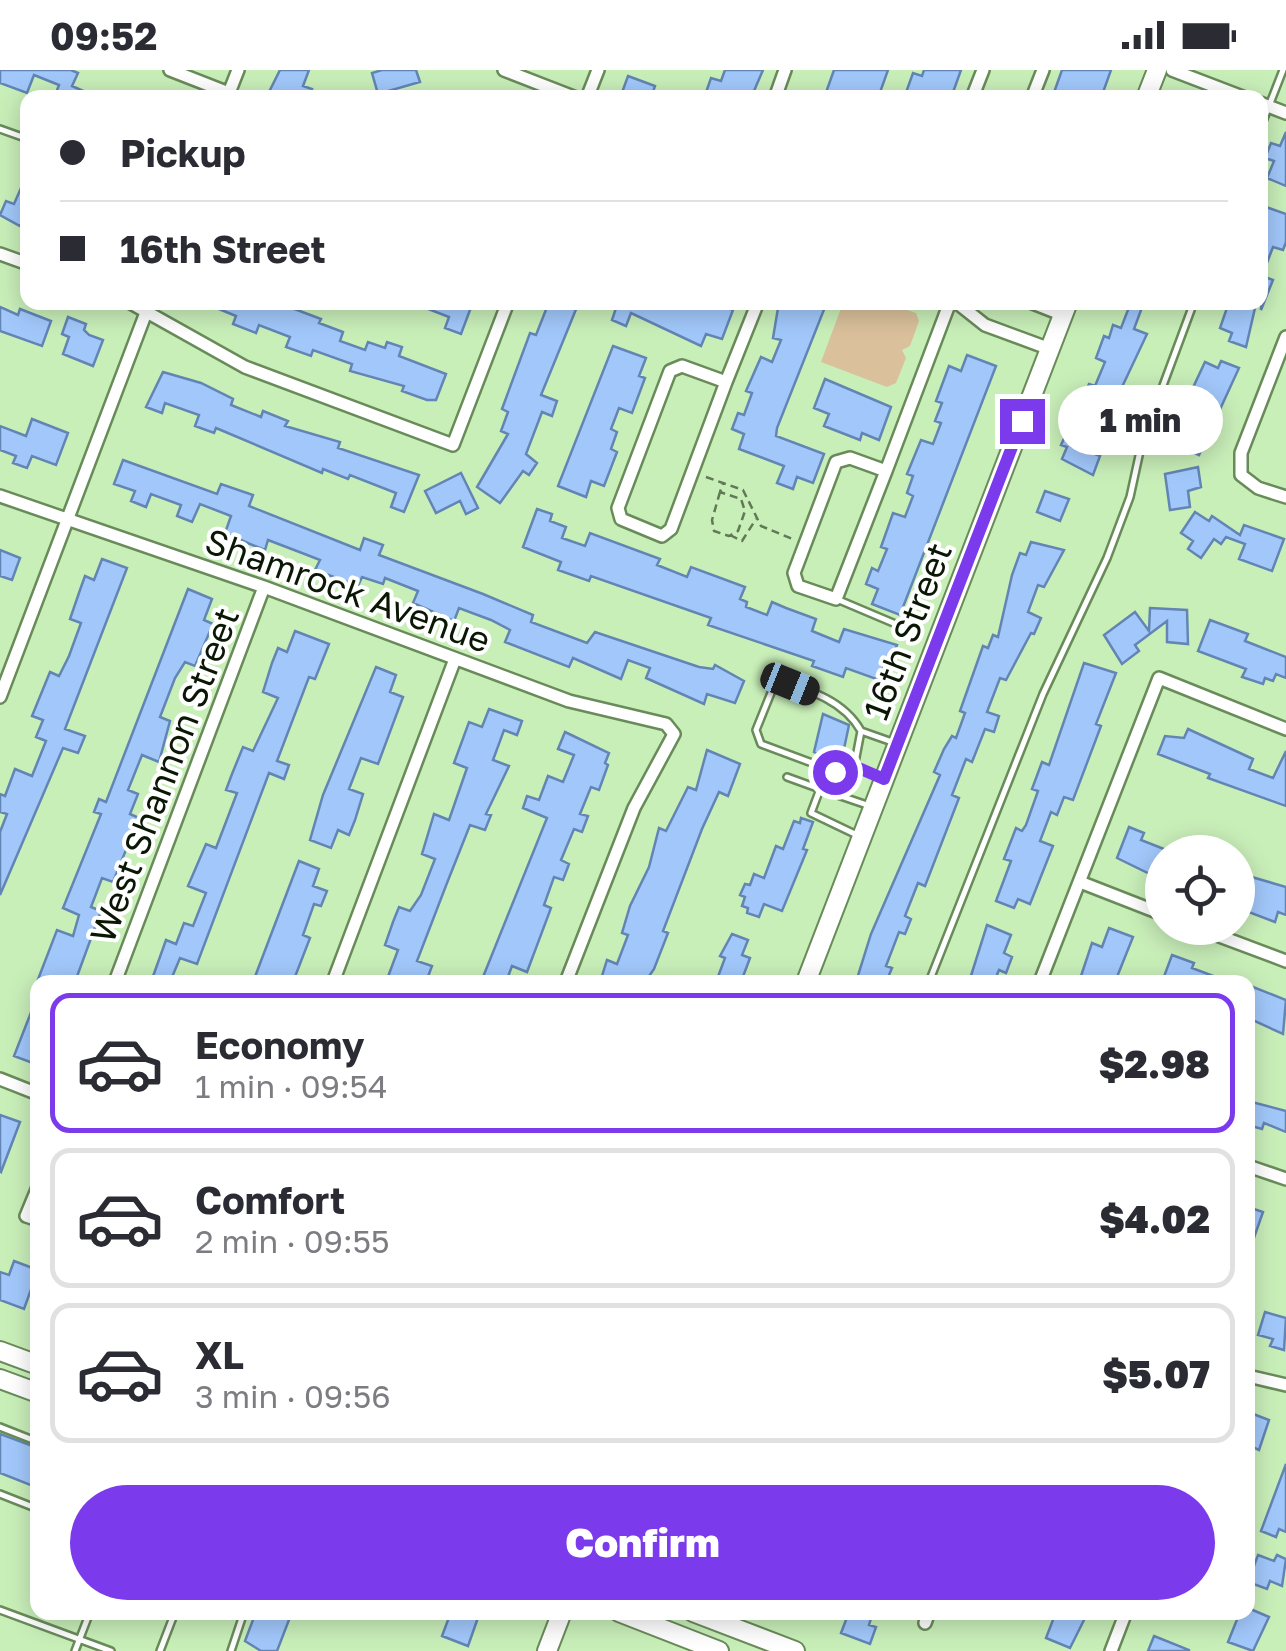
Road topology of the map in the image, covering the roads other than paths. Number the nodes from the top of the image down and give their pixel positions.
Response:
1 (170, 70) edge
2 (504, 70) edge
3 (1172, 70) edge
4 (1283, 70) edge
5 (216, 90) edge
6 (555, 90) edge
7 (1224, 90) edge
8 (1268, 98) edge
9 (146, 310) edge
10 (154, 310) edge
11 (505, 310) edge
12 (755, 310) edge
13 (950, 310) edge
14 (965, 310) edge
15 (1065, 310) edge
16 (1191, 310) edge
17 (1286, 337) edge
18 (1050, 350) junction
19 (726, 382) junction
20 (886, 471) junction
21 (0, 496) edge
22 (1286, 497) edge
23 (68, 518) junction
24 (264, 587) junction
25 (836, 599) junction
26 (898, 625) dead end
27 (455, 660) junction
28 (0, 697) edge
29 (1286, 729) edge
30 (862, 731) junction
31 (898, 744) junction
32 (854, 766) junction
33 (787, 777) dead end
34 (884, 779) junction
35 (820, 788) junction
36 (874, 808) junction
37 (862, 837) junction
38 (1080, 882) junction
39 (1145, 907) edge
40 (1243, 945) edge
41 (1286, 961) edge
42 (118, 975) edge
43 (336, 975) edge
44 (569, 975) edge
45 (809, 975) edge
46 (932, 975) edge
47 (1043, 975) edge
48 (0, 1080) edge
49 (30, 1091) edge
50 (1255, 1169) edge
51 (1286, 1180) edge
52 (0, 1350) edge
53 (30, 1362) edge
54 (1255, 1378) edge
55 (0, 1379) edge
56 (1286, 1385) edge
57 (30, 1390) edge
58 (0, 1427) edge
59 (30, 1439) edge
60 (0, 1494) edge
61 (30, 1506) edge
62 (0, 1610) edge
63 (87, 1620) edge
64 (172, 1620) edge
65 (241, 1620) edge
66 (559, 1620) edge
67 (639, 1620) edge
68 (714, 1620) edge
69 (1123, 1620) edge
70 (79, 1639) junction
71 (75, 1651) edge
72 (111, 1651) edge
73 (160, 1651) edge
74 (230, 1651) edge
75 (547, 1651) edge
76 (718, 1651) edge
77 (795, 1651) edge
78 (1111, 1651) edge

1 - 5 street
2 - 6 street
3 - 7 street
4 - 8 lane
9 - 23 street
10 - 11 street
12 - 19 street
13 - 20 street
14 - 18 street
15 - 18 main road, 16th Street
16 - 46 lane
17 - 22 street
18 - 31 main road, 16th Street
19 - 19 street
20 - 25 street
20 - 25 street
21 - 23 street, Shamrock Avenue
23 - 24 street, Shamrock Avenue
23 - 28 street
24 - 27 street, Shamrock Avenue
24 - 42 street, West Shannon Street
25 - 26 lane
27 - 43 street
27 - 44 street, Shamrock Avenue
29 - 38 street
30 - 31 lane
30 - 32 lane
30 - 32 lane
31 - 34 main road, 16th Street
32 - 34 lane
33 - 35 lane
34 - 36 main road, 16th Street
35 - 36 lane
35 - 37 lane
36 - 37 main road, 16th Street
37 - 45 main road, 16th Street
38 - 39 street
38 - 47 street
40 - 41 street
48 - 49 street
50 - 51 street
52 - 53 main road
54 - 56 street
55 - 57 main road
58 - 59 lane
60 - 61 lane
62 - 70 lane
63 - 70 lane
64 - 73 lane
65 - 74 lane
66 - 75 main road
67 - 76 main road
68 - 77 main road
69 - 78 street
70 - 71 lane
70 - 72 lane

